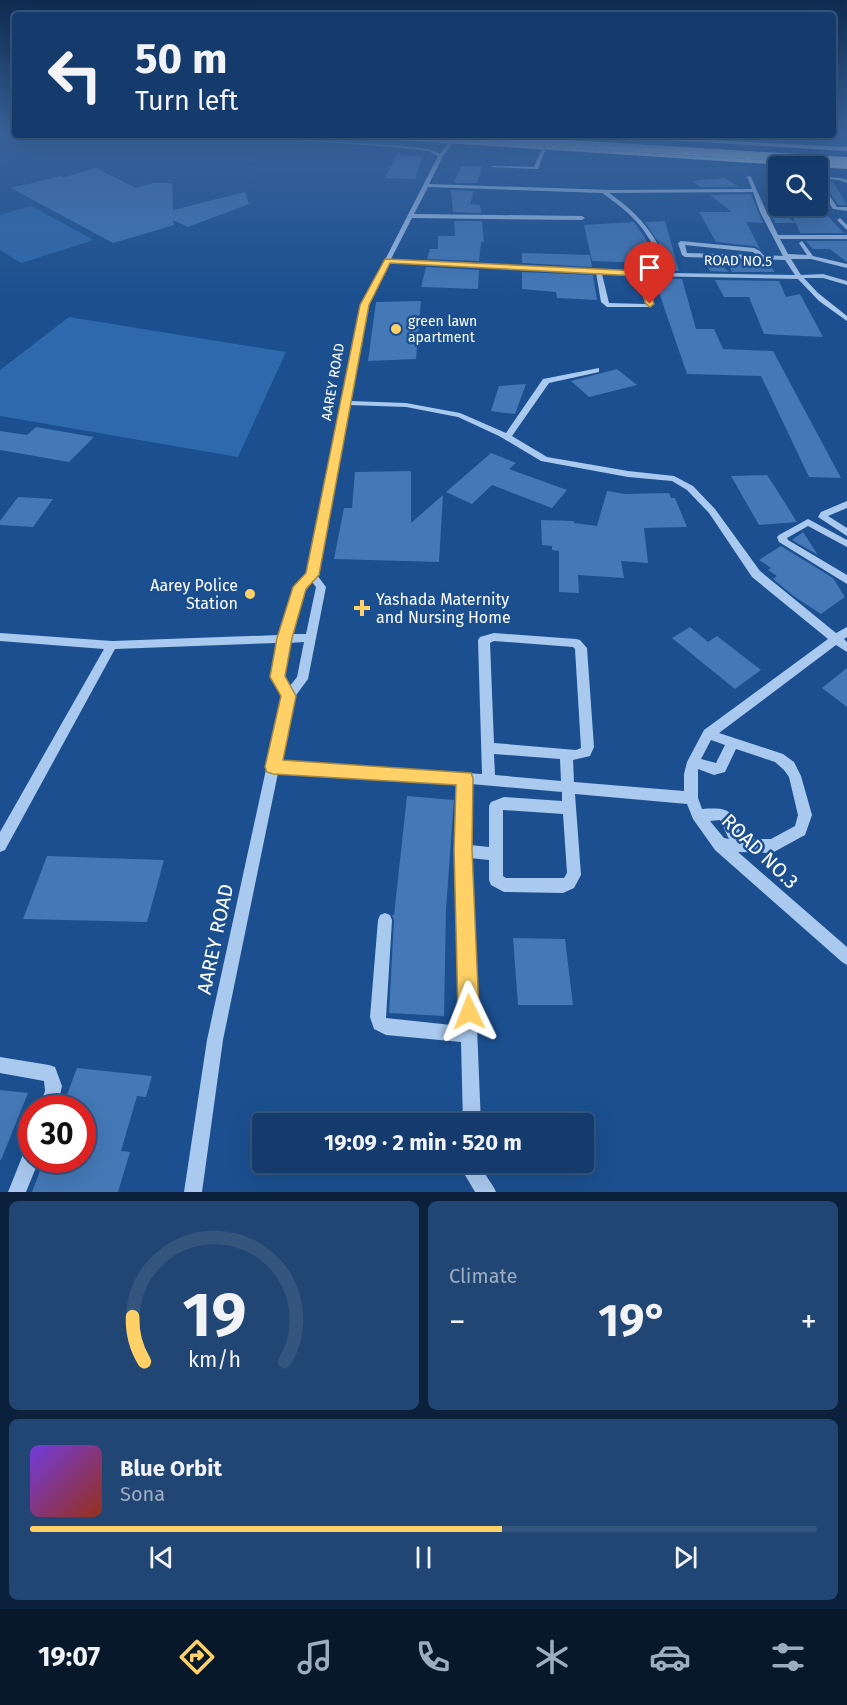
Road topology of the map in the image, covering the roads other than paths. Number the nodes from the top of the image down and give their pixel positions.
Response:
1 (426, 188) edge
2 (504, 188) edge
3 (755, 190) junction
4 (603, 191) junction
5 (768, 191) edge
6 (828, 198) edge
7 (847, 209) edge
8 (763, 212) junction
9 (768, 213) edge
10 (410, 216) junction
11 (582, 218) dead end
12 (840, 220) dead end
13 (847, 228) edge
14 (776, 237) junction
15 (801, 237) junction
16 (847, 237) edge
17 (811, 256) junction
18 (761, 257) junction
19 (788, 257) junction
20 (388, 261) junction
21 (847, 266) edge
22 (599, 274) junction
23 (641, 275) junction
24 (667, 275) junction
25 (799, 277) junction
26 (847, 283) edge
27 (847, 319) edge
28 (596, 370) dead end
29 (347, 403) junction
30 (507, 437) junction
31 (847, 504) edge
32 (847, 533) edge
33 (847, 544) edge
34 (312, 575) junction
35 (847, 580) edge
36 (847, 631) edge
37 (0, 637) edge
38 (285, 638) junction
39 (310, 638) junction
40 (842, 644) edge
41 (112, 645) junction
42 (288, 696) junction
43 (708, 734) junction
44 (732, 743) junction
45 (487, 748) junction
46 (566, 754) junction
47 (693, 762) junction
48 (273, 767) junction
49 (465, 778) junction
50 (489, 781) junction
51 (567, 787) junction
52 (691, 798) junction
53 (569, 808) junction
54 (698, 815) junction
55 (0, 845) edge
56 (720, 845) junction
57 (740, 846) junction
58 (463, 850) junction
59 (494, 854) junction
60 (385, 920) dead end
61 (847, 957) edge
62 (469, 1035) junction
63 (0, 1065) edge
64 (53, 1095) edge
65 (472, 1113) edge
66 (24, 1173) edge
67 (474, 1173) edge
68 (17, 1192) edge
69 (193, 1192) edge
70 (487, 1192) edge

1 - 10 street, AAREY ROAD
2 - 4 street
3 - 4 street
3 - 5 street
3 - 8 street, ROAD NO.5
4 - 24 street
6 - 7 street
8 - 9 street
8 - 14 street, ROAD NO.5
10 - 11 street
10 - 20 street, AAREY ROAD
12 - 13 street
14 - 15 street
14 - 19 street, ROAD NO.5
15 - 16 street
15 - 17 street
17 - 19 street
17 - 21 street
18 - 18 street
18 - 19 street
19 - 25 street, ROAD NO.5
20 - 22 street
20 - 29 street, AAREY ROAD
22 - 23 street, ROAD NO.5
22 - 23 street
23 - 24 street, ROAD NO.5
24 - 25 street, ROAD NO.5
25 - 26 street, ROAD NO.5
25 - 27 street, ROAD NO.5
28 - 30 street
29 - 30 street
29 - 34 street, AAREY ROAD
30 - 40 street
31 - 32 street
33 - 35 street
34 - 38 street, AAREY ROAD
34 - 39 street, AAREY ROAD
36 - 40 street
37 - 41 street
38 - 39 street
38 - 41 street
38 - 42 street, AAREY ROAD
39 - 42 street, AAREY ROAD
40 - 43 street, ROAD NO.3
41 - 55 street
42 - 48 street, AAREY ROAD
43 - 44 street
43 - 47 street, ROAD NO.3
44 - 47 street
44 - 57 street
45 - 46 street
45 - 46 street
45 - 50 street
46 - 51 street
47 - 52 street, ROAD NO.3
48 - 49 street
48 - 69 street, AAREY ROAD
49 - 50 street
49 - 58 street
50 - 51 street
51 - 52 street
51 - 53 street
52 - 54 street, ROAD NO.3
53 - 59 street
53 - 59 street
54 - 56 street, ROAD NO.3
54 - 57 street
56 - 57 street
56 - 61 street, ROAD NO.3
58 - 59 street
58 - 62 street
60 - 62 street
62 - 65 street
63 - 64 street
66 - 68 street
67 - 70 street

